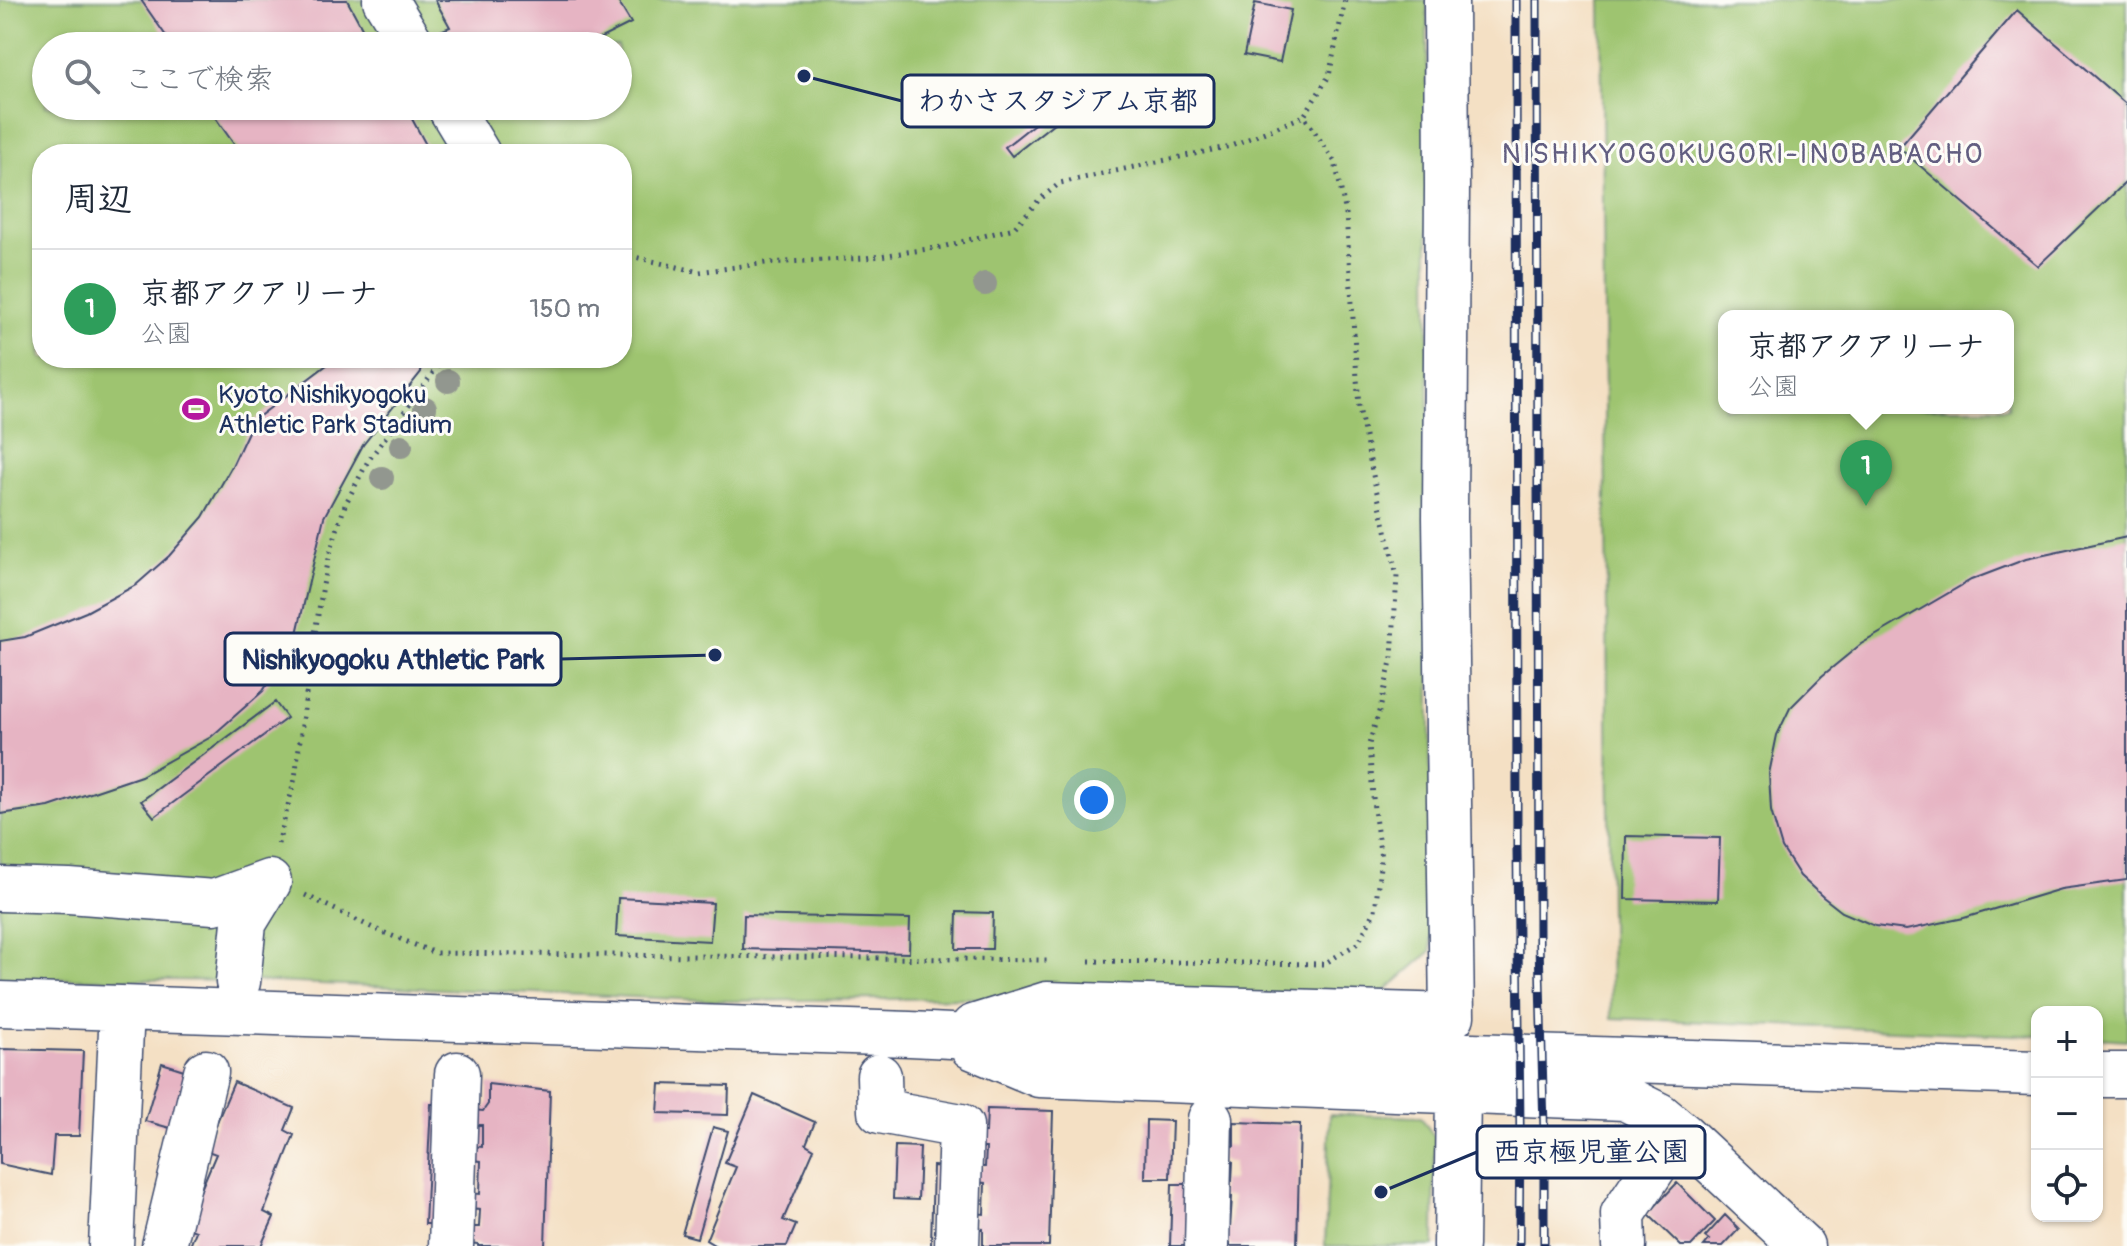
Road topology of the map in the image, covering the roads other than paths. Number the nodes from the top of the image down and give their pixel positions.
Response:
1 (385, 0) edge
2 (1446, 0) edge
3 (404, 32) edge
4 (457, 120) edge
5 (472, 144) edge
6 (0, 889) edge
7 (238, 982) dead end
8 (0, 1004) edge
9 (122, 1009) junction
10 (944, 1036) junction
11 (206, 1072) dead end
12 (2031, 1073) edge
13 (457, 1074) dead end
14 (2103, 1075) edge
15 (2127, 1075) edge
16 (879, 1076) dead end
17 (1458, 1092) junction
18 (1659, 1115) junction
19 (1210, 1119) dead end
20 (111, 1246) edge
21 (164, 1246) edge
22 (451, 1246) edge
23 (957, 1246) edge
24 (1207, 1246) edge
25 (1456, 1246) edge
26 (1624, 1246) edge
27 (1802, 1246) edge

1 - 3 street
2 - 10 street
4 - 5 street
6 - 7 street
8 - 9 street
9 - 10 street
9 - 20 street
10 - 12 street
10 - 17 street
11 - 21 street
13 - 22 street
14 - 15 street
16 - 23 street
17 - 18 street
17 - 25 street
18 - 26 street
18 - 27 street
19 - 24 street

